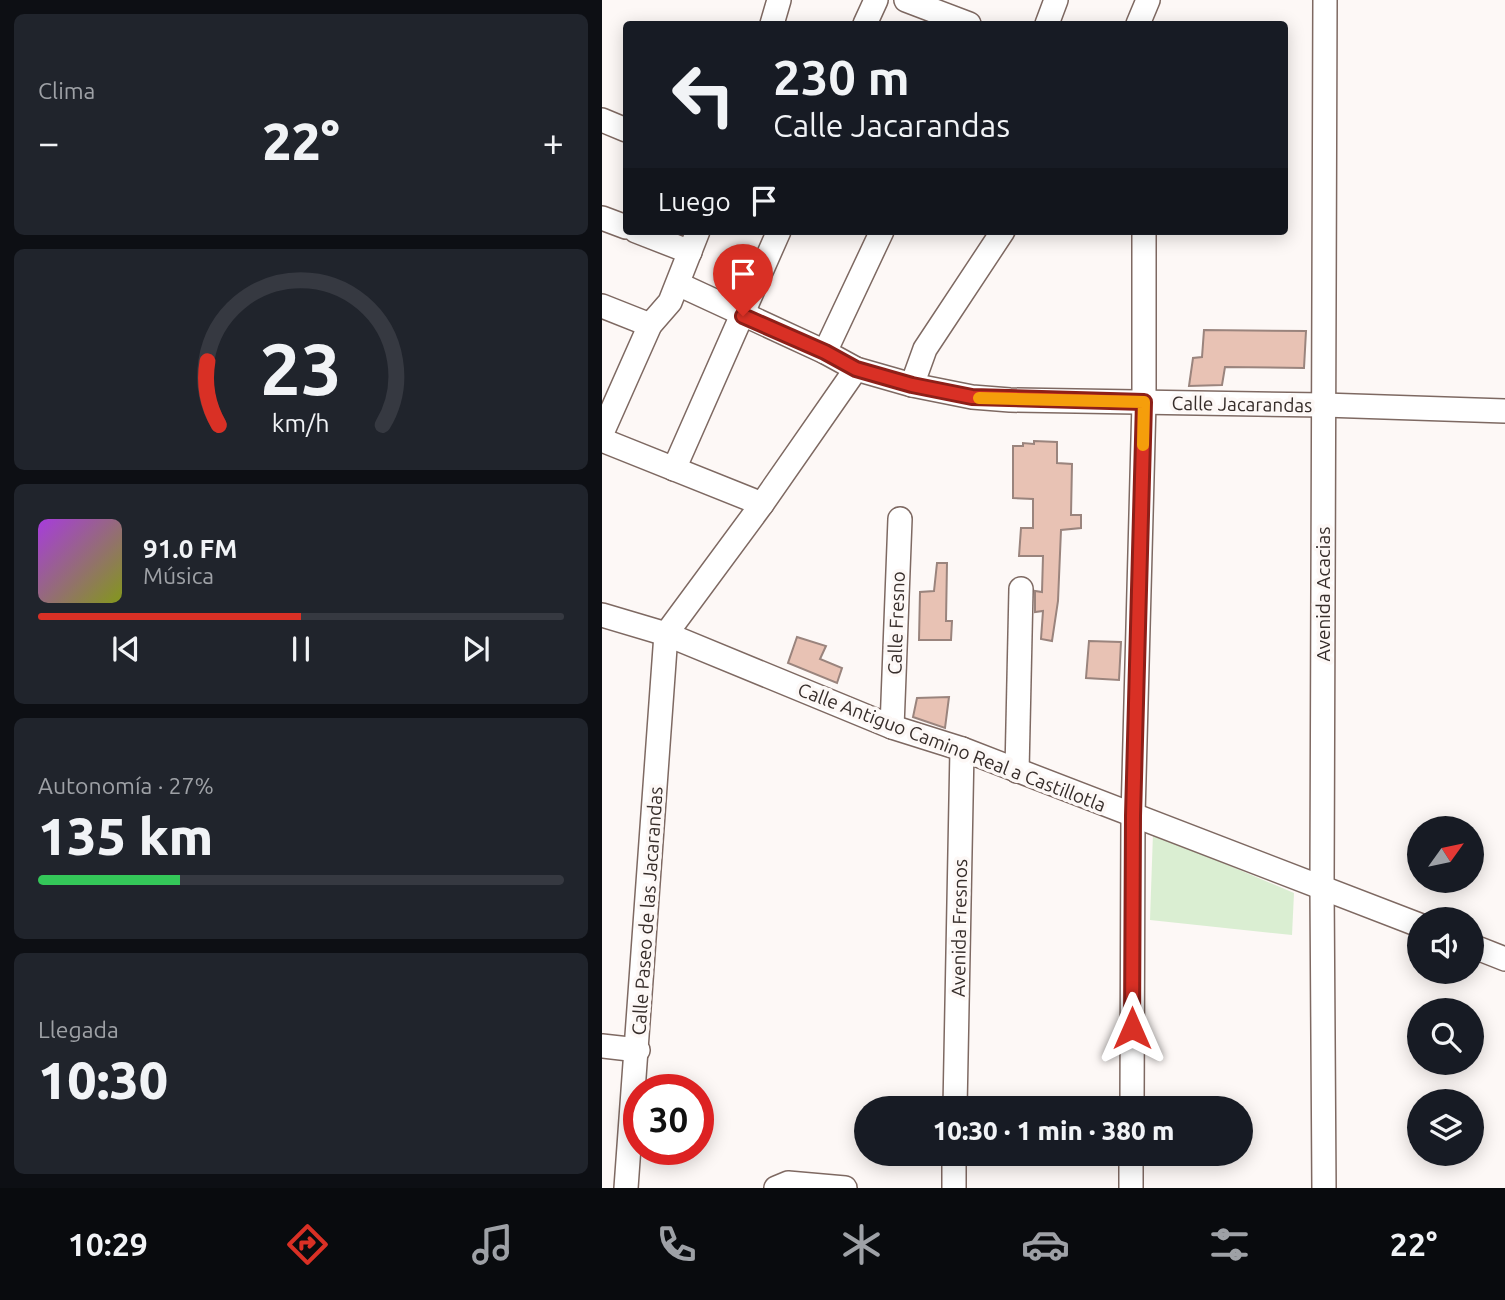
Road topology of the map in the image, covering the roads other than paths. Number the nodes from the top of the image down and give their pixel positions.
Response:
1 (779, 0) edge
2 (876, 0) edge
3 (906, 0) edge
4 (1056, 0) edge
5 (1148, 0) edge
6 (1325, 0) edge
7 (964, 15) edge
8 (773, 21) edge
9 (866, 21) edge
10 (1048, 21) edge
11 (1139, 21) edge
12 (602, 120) edge
13 (623, 129) edge
14 (602, 218) edge
15 (623, 226) edge
16 (657, 235) edge
17 (777, 235) edge
18 (879, 235) edge
19 (1000, 235) edge
20 (1144, 235) edge
21 (694, 242) edge
22 (678, 284) junction
23 (602, 306) edge
24 (743, 316) junction
25 (650, 325) junction
26 (825, 352) junction
27 (856, 369) junction
28 (912, 385) junction
29 (1144, 402) junction
30 (1324, 405) junction
31 (607, 406) edge
32 (1505, 411) edge
33 (602, 433) edge
34 (602, 440) edge
35 (674, 469) junction
36 (762, 504) junction
37 (900, 519) dead end
38 (1021, 589) dead end
39 (602, 615) edge
40 (666, 634) junction
41 (892, 727) junction
42 (962, 749) junction
43 (1017, 771) junction
44 (1133, 816) junction
45 (1322, 886) junction
46 (1407, 920) edge
47 (1484, 951) edge
48 (1505, 959) edge
49 (602, 1046) edge
50 (638, 1050) junction
51 (955, 1096) edge
52 (1132, 1096) edge
53 (954, 1166) edge
54 (1131, 1166) edge
55 (626, 1188) edge
56 (776, 1188) edge
57 (845, 1188) edge
58 (954, 1188) edge
59 (1131, 1188) edge
60 (1324, 1188) edge

1 - 8 street
2 - 9 street
3 - 7 street
4 - 10 street
5 - 11 street
6 - 30 street, Avenida Acacias
12 - 13 street
14 - 15 street
16 - 21 street
17 - 24 street
18 - 26 street
19 - 28 street
20 - 29 street
21 - 22 street
22 - 24 street, Calle Jacarandas
22 - 25 street
23 - 25 street
24 - 26 street, Calle Jacarandas
24 - 35 street
25 - 31 street
26 - 27 street, Calle Jacarandas
27 - 28 street, Calle Jacarandas
27 - 36 street
28 - 29 street, Calle Jacarandas
29 - 30 street, Calle Jacarandas
29 - 44 street
30 - 32 street, Calle Jacarandas
30 - 45 street, Avenida Acacias
31 - 33 street
34 - 35 street
35 - 36 street
36 - 40 street
37 - 41 street, Calle Fresno
38 - 43 street
39 - 40 street, Calle Antiguo Camino Real a Castillotla
40 - 41 street, Calle Antiguo Camino Real a Castillotla
40 - 50 street, Calle Paseo de las Jacarandas
41 - 42 street, Calle Antiguo Camino Real a Castillotla
42 - 43 street, Calle Antiguo Camino Real a Castillotla
42 - 51 street, Avenida Fresnos
43 - 44 street, Calle Antiguo Camino Real a Castillotla
44 - 45 street, Calle Antiguo Camino Real a Castillotla
44 - 52 street
45 - 46 street, Calle Antiguo Camino Real a Castillotla
45 - 60 street, Avenida Acacias
47 - 48 street
49 - 50 street
50 - 55 street, Calle Paseo de las Jacarandas
53 - 58 street
54 - 59 street
56 - 57 street

